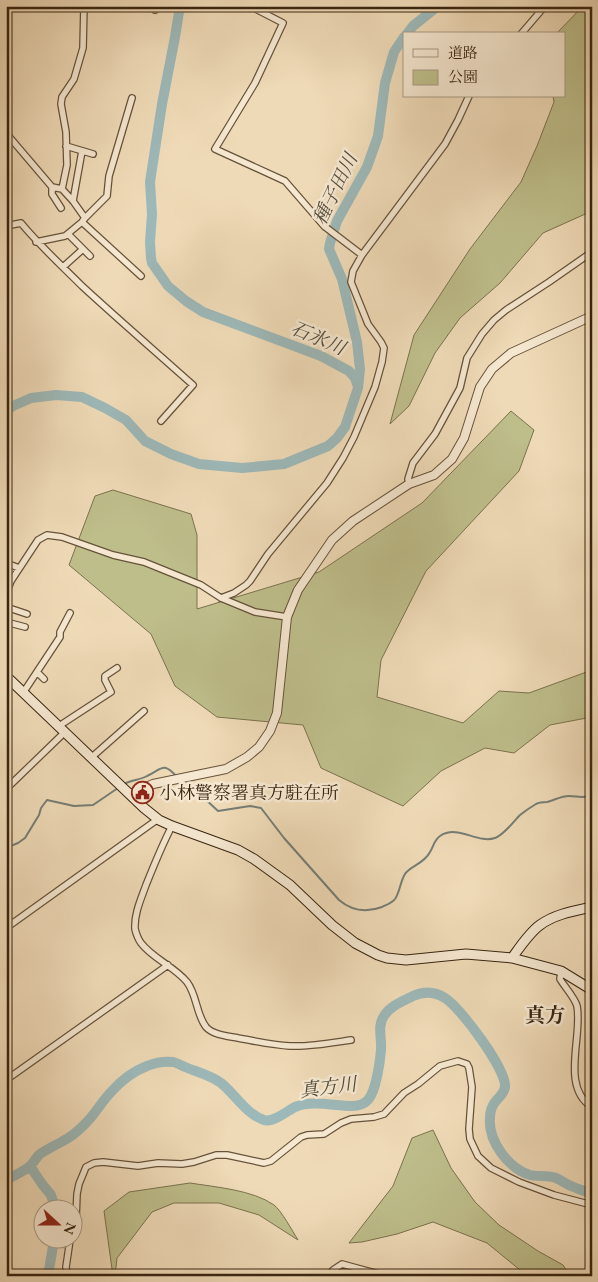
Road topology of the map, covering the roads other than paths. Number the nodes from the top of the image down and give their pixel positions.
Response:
1 (84, 6) edge
2 (250, 6) edge
3 (545, 6) edge
4 (523, 32) edge
5 (132, 98) dead end
6 (468, 98) edge
7 (8, 135) edge
8 (66, 146) junction
9 (6, 151) edge
10 (82, 151) junction
11 (93, 154) dead end
12 (52, 188) junction
13 (62, 190) junction
14 (72, 201) junction
15 (61, 208) dead end
16 (6, 219) edge
17 (84, 220) junction
18 (8, 226) edge
19 (68, 234) junction
20 (36, 242) junction
21 (83, 249) junction
22 (592, 252) edge
23 (362, 255) junction
24 (90, 256) dead end
25 (63, 267) junction
26 (142, 276) dead end
27 (592, 316) edge
28 (161, 421) dead end
29 (409, 484) junction
30 (6, 563) edge
31 (19, 568) junction
32 (6, 594) edge
33 (221, 598) junction
34 (6, 607) edge
35 (70, 613) dead end
36 (28, 614) dead end
37 (287, 617) junction
38 (6, 622) edge
39 (25, 627) dead end
40 (117, 668) dead end
41 (37, 672) junction
42 (6, 676) edge
43 (44, 679) dead end
44 (23, 692) junction
45 (144, 710) dead end
46 (62, 729) junction
47 (92, 757) junction
48 (6, 789) edge
49 (130, 794) junction
50 (158, 819) junction
51 (172, 826) junction
52 (592, 907) edge
53 (6, 928) edge
54 (512, 958) junction
55 (168, 965) junction
56 (561, 971) junction
57 (592, 990) edge
58 (350, 1040) dead end
59 (6, 1080) edge
60 (592, 1107) edge
61 (77, 1200) edge
62 (592, 1205) edge
63 (69, 1250) edge
64 (67, 1276) edge
65 (329, 1276) edge
66 (386, 1276) edge

1 - 8 street
2 - 23 street
3 - 4 street
5 - 17 street
6 - 23 street
7 - 9 street
7 - 12 street
8 - 10 street
8 - 13 street
10 - 11 street
10 - 14 street
12 - 13 street
12 - 15 street
13 - 14 street
14 - 17 street
16 - 18 street
17 - 19 street
17 - 26 street
18 - 20 street
19 - 20 street
19 - 21 street
20 - 25 street
21 - 24 street
21 - 25 street
22 - 29 street
23 - 33 street
25 - 28 street
27 - 29 street
29 - 37 street
30 - 31 street
31 - 32 street
31 - 33 street
33 - 37 street
34 - 36 street
35 - 41 street
37 - 49 street
38 - 39 street
40 - 46 street
41 - 43 street
41 - 44 street
42 - 44 main road
44 - 46 main road
45 - 47 street
46 - 47 main road
46 - 48 street
47 - 49 main road
49 - 50 main road
50 - 51 main road
50 - 53 street
51 - 54 main road
51 - 55 street
52 - 54 main road
54 - 56 main road
55 - 58 street
55 - 59 street
56 - 57 main road
56 - 60 street
61 - 62 street
63 - 64 street
65 - 66 street

